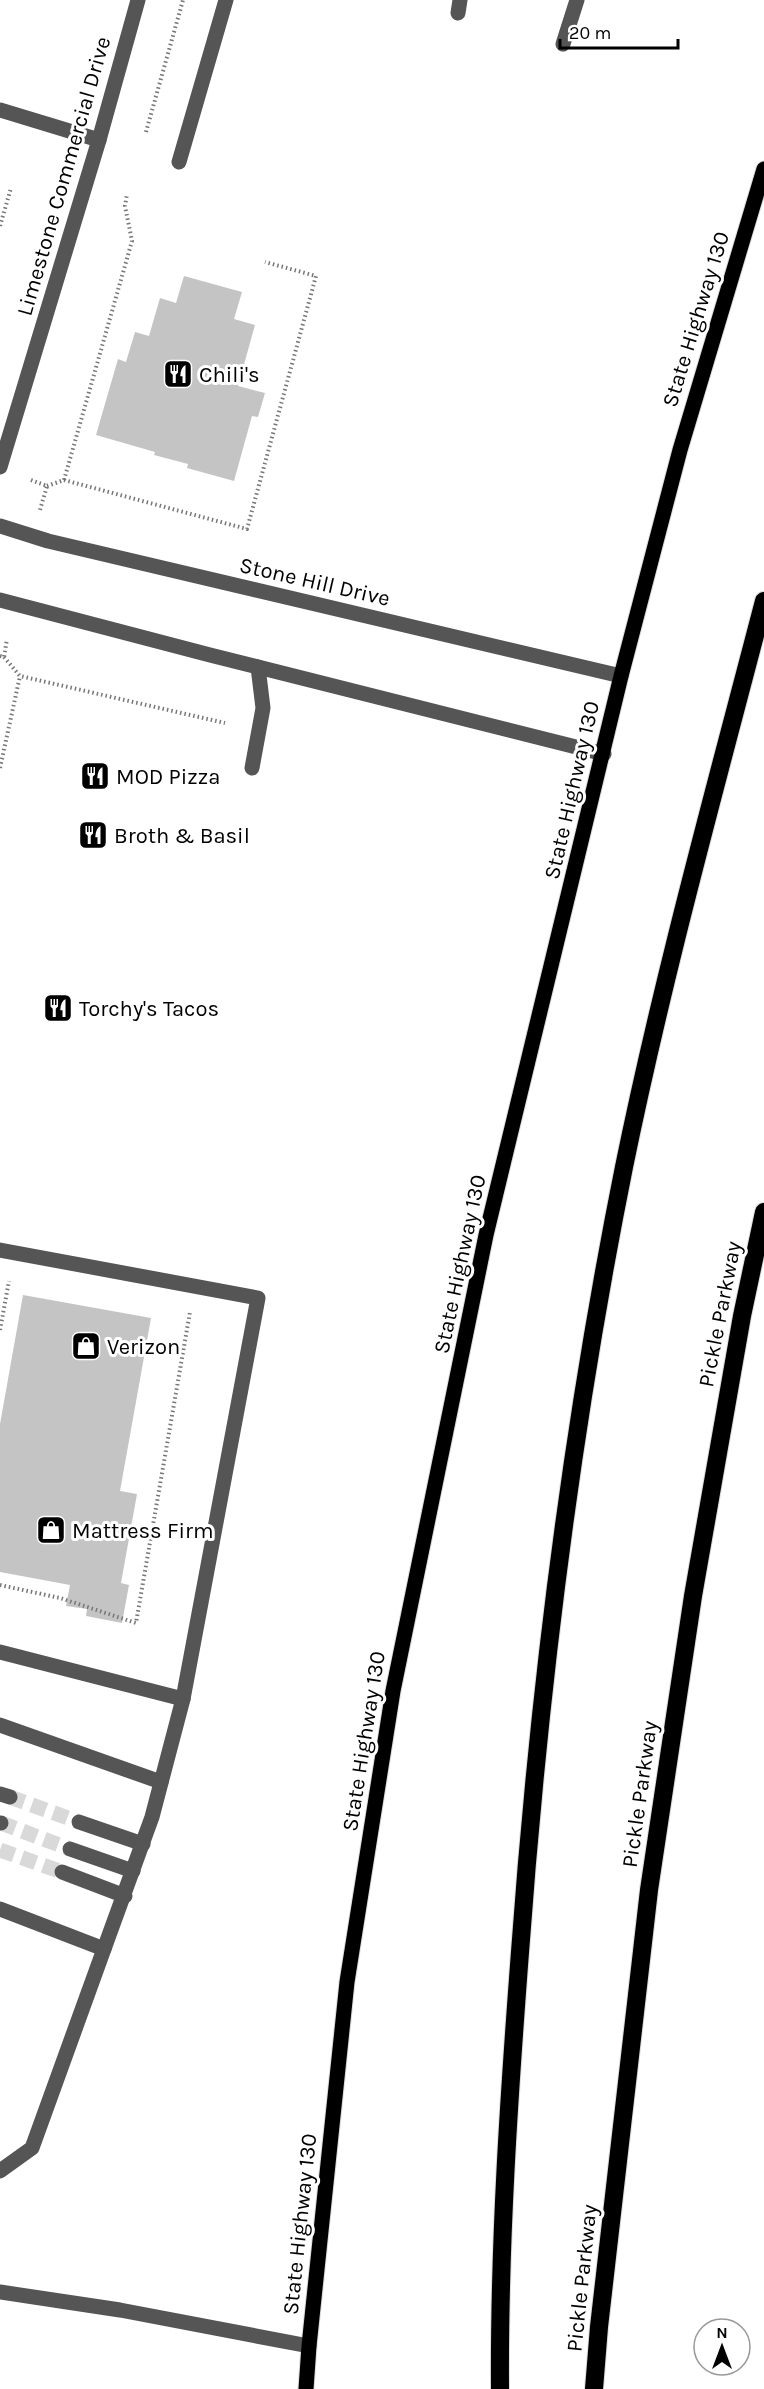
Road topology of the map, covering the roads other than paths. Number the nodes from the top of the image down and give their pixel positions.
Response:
1 (138, 0) edge
2 (226, 0) edge
3 (577, 0) edge
4 (563, 44) dead end
5 (0, 110) edge
6 (99, 140) junction
7 (179, 162) dead end
8 (764, 170) edge
9 (0, 467) edge
10 (0, 526) edge
11 (0, 600) edge
12 (764, 601) edge
13 (258, 667) junction
14 (621, 676) junction
15 (604, 754) junction
16 (252, 768) dead end
17 (764, 1212) edge
18 (0, 1250) edge
19 (0, 1652) edge
20 (183, 1698) junction
21 (0, 1725) edge
22 (161, 1782) junction
23 (80, 1822) tunnel mouth
24 (143, 1844) junction
25 (70, 1849) tunnel mouth
26 (133, 1871) junction
27 (62, 1872) tunnel mouth
28 (125, 1896) junction
29 (0, 1909) edge
30 (104, 1949) junction
31 (0, 2171) edge
32 (0, 2292) edge
33 (309, 2346) junction
34 (306, 2389) edge
35 (500, 2389) edge
36 (594, 2389) edge

1 - 6 street, Limestone Commercial Drive
2 - 7 street
3 - 4 street
5 - 6 street
6 - 9 street, Limestone Commercial Drive
8 - 14 main road, State Highway 130
10 - 14 street, Stone Hill Drive
11 - 13 street
12 - 35 highway
13 - 15 street
13 - 16 street
14 - 15 main road, State Highway 130
15 - 33 main road, State Highway 130
17 - 36 highway, Pickle Parkway
18 - 20 street
19 - 20 street
20 - 22 street
21 - 22 street
22 - 24 street
23 - 24 street
24 - 26 street
25 - 26 street
26 - 28 street
27 - 28 street
28 - 30 street
29 - 30 street
30 - 31 street
32 - 33 street
33 - 34 main road, State Highway 130

